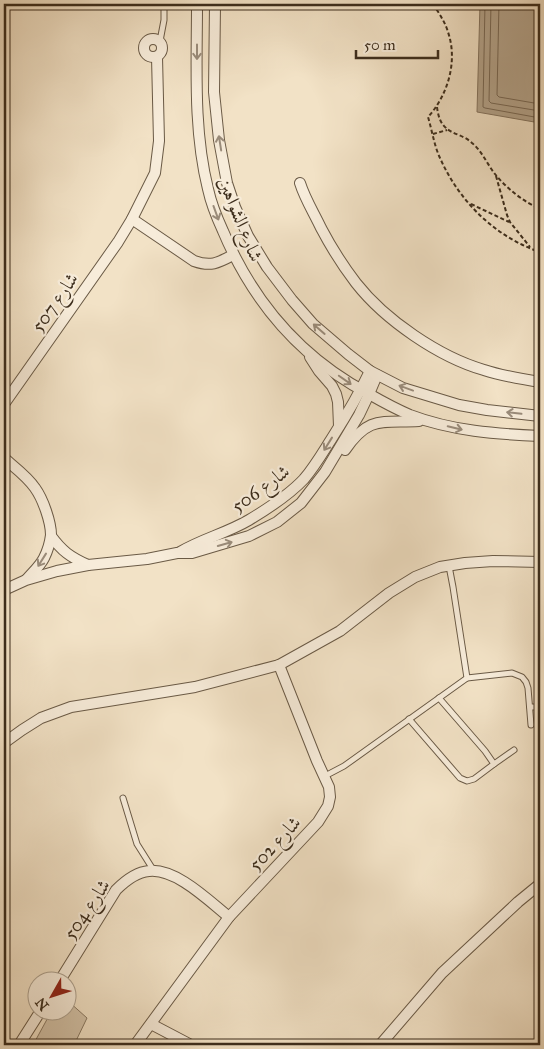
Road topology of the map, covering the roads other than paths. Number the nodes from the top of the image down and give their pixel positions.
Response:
1 (164, 4) edge
2 (197, 4) edge
3 (215, 4) edge
4 (160, 41) junction
5 (157, 57) junction
6 (300, 183) dead end
7 (132, 219) junction
8 (233, 255) junction
9 (308, 351) junction
10 (374, 373) junction
11 (540, 382) edge
12 (365, 392) junction
13 (4, 404) edge
14 (540, 416) edge
15 (426, 420) junction
16 (339, 426) junction
17 (540, 436) edge
18 (4, 458) edge
19 (331, 462) junction
20 (51, 536) junction
21 (177, 553) junction
22 (540, 562) edge
23 (88, 565) junction
24 (449, 565) junction
25 (26, 580) junction
26 (4, 590) edge
27 (278, 665) junction
28 (467, 678) junction
29 (439, 698) junction
30 (530, 707) junction
31 (540, 707) edge
32 (409, 719) junction
33 (531, 725) dead end
34 (4, 744) edge
35 (514, 750) dead end
36 (494, 764) junction
37 (324, 777) junction
38 (123, 798) dead end
39 (154, 871) junction
40 (540, 884) edge
41 (229, 917) junction
42 (65, 972) edge
43 (34, 1022) edge
44 (151, 1024) junction
45 (19, 1045) edge
46 (135, 1045) edge
47 (191, 1045) edge
48 (380, 1045) edge

1 - 4 lane
2 -> 8 street, شارع الشواهين
10 -> 3 street, شارع الشواهين
4 - 5 street
4 - 5 street
5 - 7 street, شارع 507
6 - 11 street
7 - 8 street
7 - 13 street, شارع 507
8 - 9 street, شارع الشواهين
9 -> 12 street, شارع الشواهين
9 - 16 street
10 - 12 street, شارع 506
14 -> 10 street, شارع الشواهين
12 - 15 street, شارع الشواهين
12 - 16 street, شارع 506
12 - 19 street, شارع 506
15 -> 17 street, شارع الشواهين
15 - 19 street, شارع 506
16 -> 21 street, شارع 506
18 - 20 street
21 -> 19 street, شارع 506
20 - 23 street
20 -> 25 street
21 - 23 street, شارع 506
22 - 24 street
23 - 25 street, شارع 506
24 - 27 street
24 - 28 lane
25 - 26 street, شارع 506
27 - 34 street
27 - 37 street, شارع 502
28 - 29 lane
28 - 30 lane
29 - 32 lane
29 - 36 lane
30 - 31 lane
30 - 33 lane
32 - 36 lane
32 - 37 lane
35 - 36 lane
37 - 41 street, شارع 502
38 - 39 lane
39 - 41 street
39 - 42 street, شارع 504
40 - 48 street
41 - 44 street, شارع 502
43 - 45 street
44 - 46 street, شارع 502
44 - 47 street

